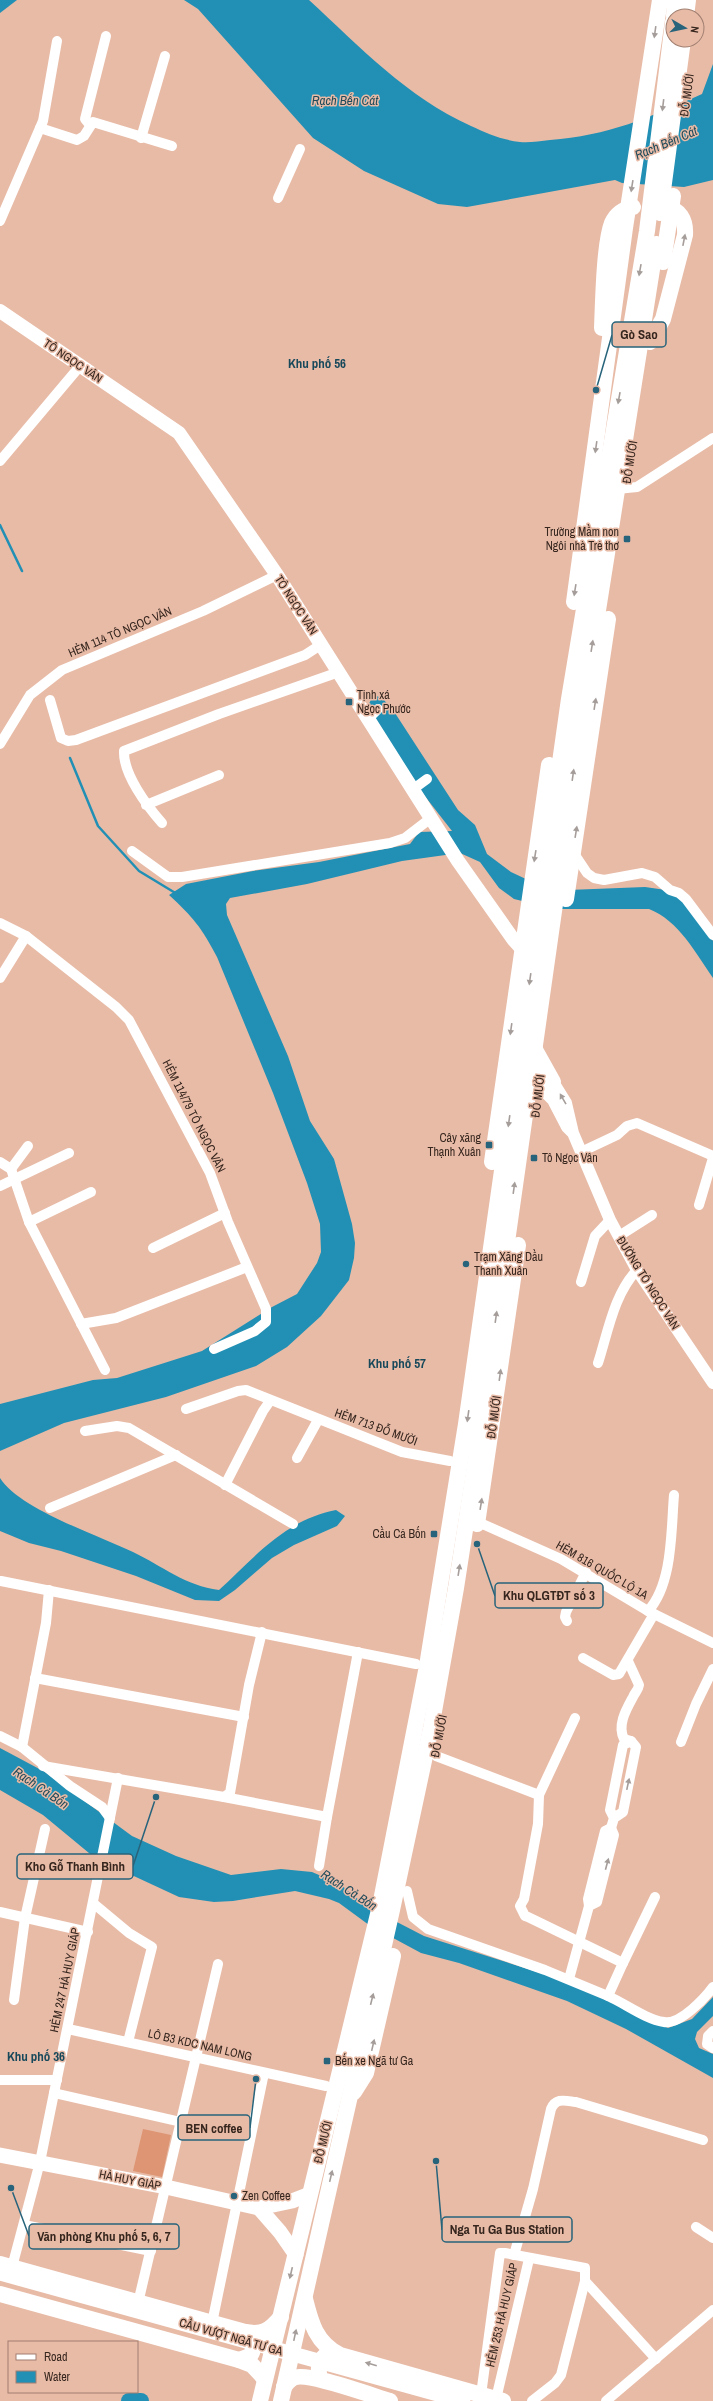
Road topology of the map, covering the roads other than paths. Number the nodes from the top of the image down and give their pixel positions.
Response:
1 (660, 0) edge
2 (106, 36) dead end
3 (57, 41) dead end
4 (677, 48) edge
5 (682, 48) edge
6 (690, 48) edge
7 (165, 56) dead end
8 (680, 68) junction
9 (90, 125) junction
10 (40, 128) junction
11 (141, 138) junction
12 (172, 146) dead end
13 (300, 149) dead end
14 (278, 198) dead end
15 (0, 221) edge
16 (657, 233) junction
17 (0, 311) edge
18 (650, 342) junction
19 (609, 354) junction
20 (80, 366) junction
21 (713, 438) edge
22 (0, 461) edge
23 (622, 489) junction
24 (584, 571) junction
25 (277, 576) junction
26 (322, 644) junction
27 (339, 672) junction
28 (50, 700) dead end
29 (0, 744) edge
30 (219, 775) dead end
31 (427, 779) dead end
32 (414, 788) junction
33 (146, 805) junction
34 (162, 823) dead end
35 (434, 823) junction
36 (132, 851) dead end
37 (573, 852) junction
38 (550, 882) junction
39 (546, 914) junction
40 (0, 923) edge
41 (713, 935) edge
42 (26, 936) junction
43 (527, 952) junction
44 (0, 978) edge
45 (534, 1048) junction
46 (542, 1063) junction
47 (528, 1083) junction
48 (28, 1146) dead end
49 (581, 1152) junction
50 (69, 1153) dead end
51 (713, 1157) edge
52 (0, 1162) edge
53 (12, 1174) junction
54 (0, 1186) edge
55 (91, 1192) dead end
56 (699, 1205) dead end
57 (225, 1213) junction
58 (652, 1215) dead end
59 (610, 1220) junction
60 (29, 1222) junction
61 (619, 1236) junction
62 (153, 1248) dead end
63 (247, 1267) junction
64 (637, 1270) junction
65 (581, 1282) dead end
66 (81, 1324) junction
67 (214, 1349) dead end
68 (598, 1364) dead end
69 (105, 1370) dead end
70 (713, 1383) edge
71 (270, 1401) junction
72 (186, 1408) dead end
73 (318, 1420) junction
74 (85, 1431) dead end
75 (176, 1455) junction
76 (297, 1458) dead end
77 (450, 1461) junction
78 (225, 1485) junction
79 (674, 1495) dead end
80 (50, 1508) dead end
81 (478, 1522) junction
82 (293, 1524) dead end
83 (586, 1572) junction
84 (0, 1579) edge
85 (49, 1590) junction
86 (651, 1613) junction
87 (567, 1621) dead end
88 (262, 1632) junction
89 (713, 1643) edge
90 (358, 1652) junction
91 (583, 1658) dead end
92 (628, 1661) junction
93 (422, 1665) junction
94 (713, 1669) edge
95 (35, 1678) junction
96 (244, 1717) junction
97 (575, 1718) dead end
98 (0, 1736) edge
99 (681, 1742) dead end
100 (22, 1747) junction
101 (436, 1756) junction
102 (43, 1766) junction
103 (118, 1778) junction
104 (539, 1795) junction
105 (224, 1798) junction
106 (327, 1817) junction
107 (110, 1822) junction
108 (45, 1830) dead end
109 (320, 1866) dead end
110 (407, 1891) junction
111 (655, 1897) dead end
112 (93, 1903) junction
113 (386, 1908) junction
114 (0, 1912) edge
115 (25, 1918) junction
116 (88, 1932) junction
117 (579, 1943) junction
118 (376, 1952) junction
119 (623, 1963) junction
120 (218, 1964) dead end
121 (569, 1979) junction
122 (713, 1987) edge
123 (608, 1996) junction
124 (14, 2000) dead end
125 (68, 2029) junction
126 (713, 2031) edge
127 (128, 2042) junction
128 (713, 2048) edge
129 (196, 2057) junction
130 (264, 2073) junction
131 (0, 2080) edge
132 (57, 2080) junction
133 (54, 2093) junction
134 (332, 2098) junction
135 (181, 2122) junction
136 (703, 2140) dead end
137 (0, 2155) edge
138 (40, 2162) junction
139 (166, 2187) junction
140 (310, 2194) junction
141 (236, 2204) junction
142 (259, 2208) junction
143 (24, 2225) junction
144 (696, 2227) dead end
145 (713, 2238) edge
146 (151, 2251) junction
147 (296, 2255) junction
148 (514, 2255) junction
149 (529, 2258) junction
150 (4, 2268) edge
151 (585, 2281) junction
152 (0, 2282) edge
153 (304, 2293) junction
154 (0, 2294) edge
155 (138, 2303) junction
156 (713, 2310) edge
157 (281, 2317) junction
158 (212, 2323) junction
159 (245, 2332) junction
160 (331, 2351) junction
161 (656, 2359) junction
162 (239, 2360) junction
163 (265, 2379) junction
164 (320, 2379) junction
165 (282, 2394) edge
166 (481, 2395) junction
167 (500, 2400) edge
168 (260, 2401) edge
169 (390, 2401) edge
170 (424, 2401) edge
171 (463, 2401) edge
172 (532, 2401) edge
173 (606, 2401) edge

1 -> 19 highway, ĐỖ MƯỜI
2 - 9 street
3 - 10 street
4 - 8 highway, ĐỖ MƯỜI
5 - 8 highway, ĐỖ MƯỜI
6 - 8 highway, ĐỖ MƯỜI
7 - 11 street
8 - 16 highway
8 - 16 highway, ĐỖ MƯỜI
9 - 10 street
9 - 11 street
10 - 15 street
11 - 12 street
13 - 14 street
16 - 18 highway, ĐỖ MƯỜI
16 - 23 highway, ĐỖ MƯỜI
16 -> 24 highway, ĐỖ MƯỜI
17 - 20 main road, TÔ NGỌC VÂN
18 -> 19 highway
18 - 23 highway, ĐỖ MƯỜI
19 -> 24 highway, ĐỖ MƯỜI
20 - 22 street
20 - 25 main road, TÔ NGỌC VÂN
21 - 23 street
37 -> 23 highway, ĐỖ MƯỜI
38 -> 23 highway, ĐỖ MƯỜI
24 -> 38 highway, ĐỖ MƯỜI
25 - 26 main road, TÔ NGỌC VÂN
25 - 29 street, HẺM 114 TÔ NGỌC VÂN
26 - 27 main road, TÔ NGỌC VÂN
26 - 28 street
27 - 32 main road, TÔ NGỌC VÂN
27 - 33 street
30 - 33 street
31 - 32 street
32 - 35 main road, TÔ NGỌC VÂN
33 - 34 street
35 - 36 street
35 - 43 main road, TÔ NGỌC VÂN
37 - 38 highway, ĐỖ MƯỜI
37 - 41 street
38 - 39 highway
38 - 39 highway
39 - 43 highway, ĐỖ MƯỜI
39 - 45 highway, ĐỖ MƯỜI
39 - 46 highway, ĐỖ MƯỜI
40 - 42 street, HẺM 114/79 TÔ NGỌC VÂN
42 - 44 street
42 - 57 street, HẺM 114/79 TÔ NGỌC VÂN
43 -> 47 highway, ĐỖ MƯỜI
45 - 46 highway
45 - 47 highway, ĐỖ MƯỜI
46 - 47 highway, ĐỖ MƯỜI
47 - 49 street, ĐƯỜNG TÔ NGỌC VÂN
47 - 77 highway, ĐỖ MƯỜI
81 -> 47 highway, ĐỖ MƯỜI
47 -> 93 highway, ĐỖ MƯỜI
113 -> 47 highway, ĐỖ MƯỜI
48 - 53 street
49 - 51 street
49 - 59 street, ĐƯỜNG TÔ NGỌC VÂN
50 - 53 street
51 - 56 street
52 - 53 street
53 - 54 street
53 - 60 street
55 - 60 street
57 - 62 street
57 - 63 street, HẺM 114/79 TÔ NGỌC VÂN
58 - 61 street
59 - 61 street, ĐƯỜNG TÔ NGỌC VÂN
59 - 65 street
60 - 66 street
61 - 64 street, ĐƯỜNG TÔ NGỌC VÂN
63 - 66 street
63 - 67 street, HẺM 114/79 TÔ NGỌC VÂN
64 - 68 street
64 - 70 street, ĐƯỜNG TÔ NGỌC VÂN
66 - 69 street
71 - 72 street, HẺM 713 ĐỖ MƯỜI
71 - 73 street, HẺM 713 ĐỖ MƯỜI
71 - 78 street
73 - 76 street, HẺM 713 ĐỖ MƯỜI
73 - 77 street, HẺM 713 ĐỖ MƯỜI
74 - 75 street
75 - 78 street
75 - 80 street
77 - 93 highway, ĐỖ MƯỜI
78 - 82 street
79 - 86 street
81 - 83 street, HẺM 816 QUỐC LỘ 1A
81 - 101 highway, ĐỖ MƯỜI
83 - 86 street, HẺM 816 QUỐC LỘ 1A
83 - 87 street
84 - 85 street
85 - 88 street
85 - 95 street
86 - 89 street, HẺM 816 QUỐC LỘ 1A
86 - 92 street
88 - 90 street
88 - 96 street
90 - 93 street
90 - 106 street
91 - 92 street
92 - 117 street
93 - 113 highway, ĐỖ MƯỜI
94 - 99 street
95 - 96 street
95 - 100 street
96 - 105 street
97 - 104 street
98 - 100 street
100 - 102 street
101 - 104 street
101 - 110 highway, ĐỖ MƯỜI
102 - 103 street
102 - 107 street
103 - 105 street
103 - 107 street, HẺM 247 HÀ HUY GIÁP
104 - 117 street
105 - 106 street
106 - 109 street
107 - 112 street, HẺM 247 HÀ HUY GIÁP
108 - 115 street
110 - 113 highway, ĐỖ MƯỜI
110 - 121 street
111 - 119 street
112 - 116 street, HẺM 247 HÀ HUY GIÁP
112 - 127 street
113 - 118 highway
113 - 118 highway
114 - 115 street
115 - 116 street
115 - 124 street
116 - 125 street, HẺM 247 HÀ HUY GIÁP
117 - 119 street
117 - 121 street
118 - 134 highway, ĐỖ MƯỜI
134 -> 118 highway, ĐỖ MƯỜI
119 - 123 street
120 - 129 street
121 - 123 street
122 - 123 street
125 - 127 street, LÔ B3 KDC NAM LONG
125 - 132 street, HẺM 247 HÀ HUY GIÁP
126 - 128 street
127 - 129 street, LÔ B3 KDC NAM LONG
129 - 130 street, LÔ B3 KDC NAM LONG
129 - 135 street
130 - 134 street, LÔ B3 KDC NAM LONG
130 - 141 street
131 - 132 street
132 - 133 street, HẺM 247 HÀ HUY GIÁP
133 - 135 street
133 - 138 street, HẺM 247 HÀ HUY GIÁP
134 - 140 highway, ĐỖ MƯỜI
153 -> 134 highway, ĐỖ MƯỜI
135 - 139 street
136 - 148 street
137 - 138 main road, HÀ HUY GIÁP
138 - 139 main road, HÀ HUY GIÁP
138 - 143 street, HẺM 247 HÀ HUY GIÁP
139 - 141 main road, HÀ HUY GIÁP
139 - 146 street
140 - 142 main road, HÀ HUY GIÁP
140 - 147 highway
141 - 142 main road, HÀ HUY GIÁP
141 - 158 street
142 - 147 main road
143 - 146 street
143 - 150 street, HẺM 247 HÀ HUY GIÁP
144 - 145 street
146 - 155 street
147 -> 157 highway
148 - 149 street
148 - 166 street
149 - 151 street, HẺM 253 HÀ HUY GIÁP
149 - 167 street, HẺM 253 HÀ HUY GIÁP
150 - 155 highway
150 - 171 main road, CẦU VƯỢT NGÃ TƯ GA
151 - 161 street
151 - 172 street
152 - 170 main road, CẦU VƯỢT NGÃ TƯ GA
153 - 160 highway
165 -> 153 highway, ĐỖ MƯỜI
154 - 162 highway
155 - 158 highway
156 - 161 street
157 - 159 highway
157 - 163 highway
158 - 159 highway
159 - 162 highway
160 - 164 highway
166 -> 160 highway
161 - 173 street
162 - 163 highway
163 - 168 highway
164 - 165 highway
164 - 169 highway
166 - 167 highway

